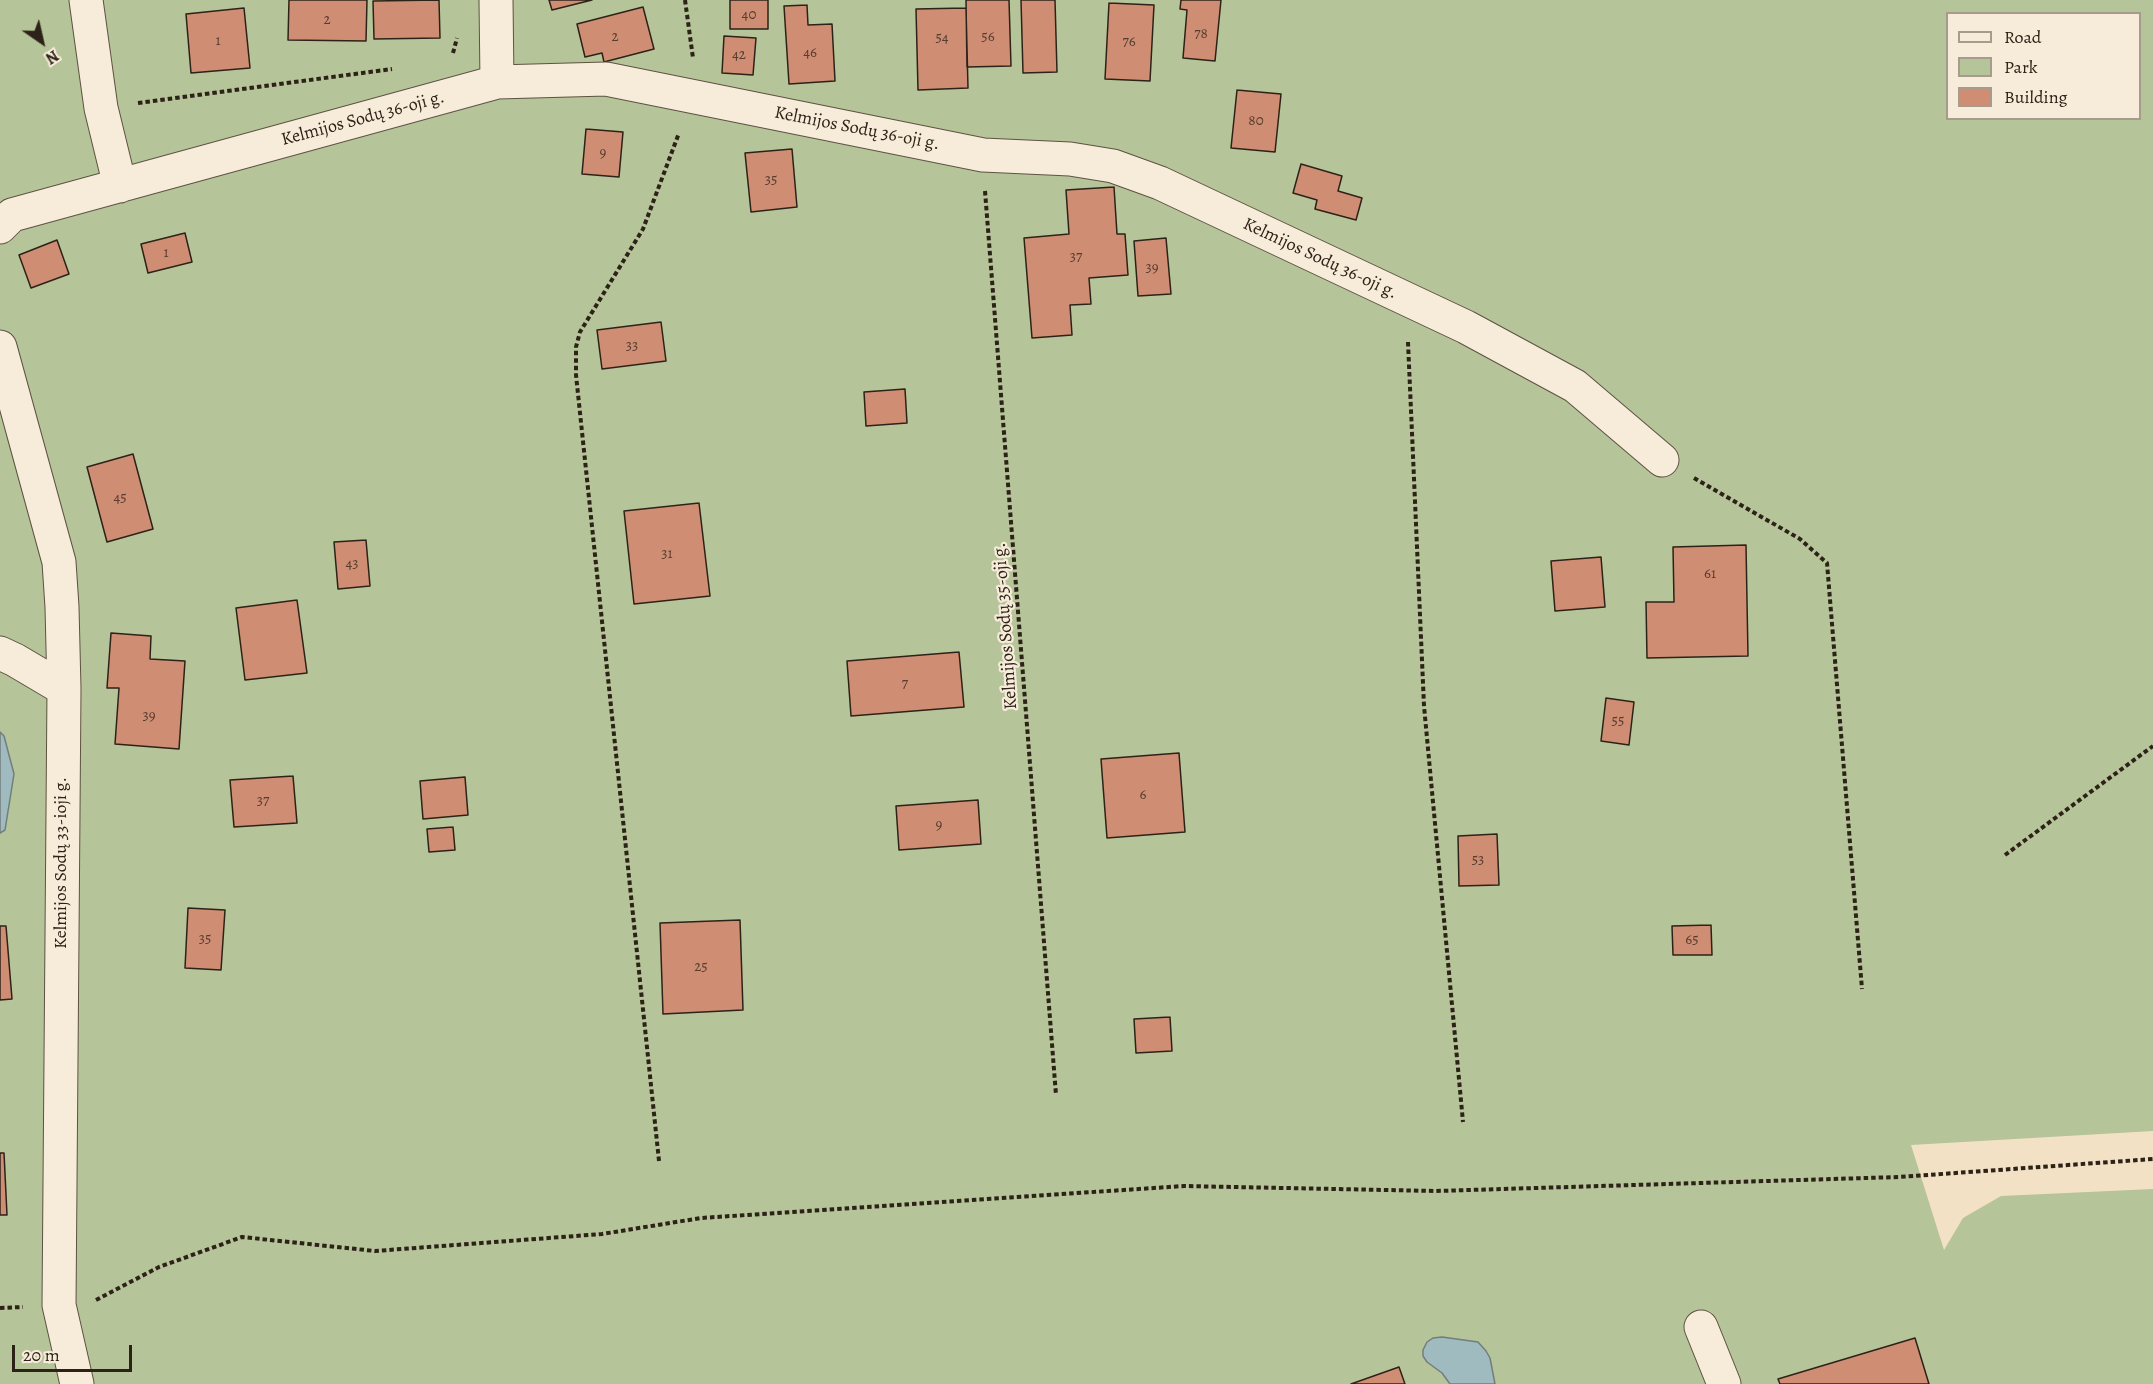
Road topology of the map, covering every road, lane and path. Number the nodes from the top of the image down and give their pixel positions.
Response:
1 (86, 0) edge
2 (496, 0) edge
3 (685, 0) edge
4 (457, 34) dead end
5 (447, 56) dead end
6 (396, 69) dead end
7 (497, 82) junction
8 (693, 96) junction
9 (101, 108) junction
10 (983, 155) junction
11 (120, 186) junction
12 (0, 226) edge
13 (1406, 299) junction
14 (0, 347) edge
15 (1662, 460) joint
16 (0, 653) edge
17 (64, 688) junction
18 (2153, 746) edge
19 (2005, 855) dead end
20 (1862, 989) dead end
21 (1056, 1095) dead end
22 (1463, 1122) dead end
23 (2153, 1159) edge
24 (659, 1161) dead end
25 (59, 1305) junction
26 (0, 1308) edge
27 (1701, 1327) dead end
28 (78, 1384) edge
29 (1724, 1384) edge

1 - 9 street
2 - 7 street
3 - 8 path
4 - 5 path
6 - 9 path
7 - 8 street, Kelmijos Sodų 36-oji g.
7 - 11 street, Kelmijos Sodų 36-oji g.
8 - 10 street, Kelmijos Sodų 36-oji g.
8 - 24 path
9 - 11 street
10 - 13 street, Kelmijos Sodų 36-oji g.
10 - 21 path, Kelmijos Sodų 35-oji g.
11 - 12 street, Kelmijos Sodų 36-oji g.
13 - 15 street, Kelmijos Sodų 36-oji g.
13 - 22 path
14 - 17 street, Kelmijos Sodų 33-ioji g.
15 - 20 path
16 - 17 street
17 - 25 street, Kelmijos Sodų 33-ioji g.
18 - 19 path
23 - 25 path
25 - 26 path
25 - 28 street, Kelmijos Sodų 33-ioji g.
27 - 29 street

